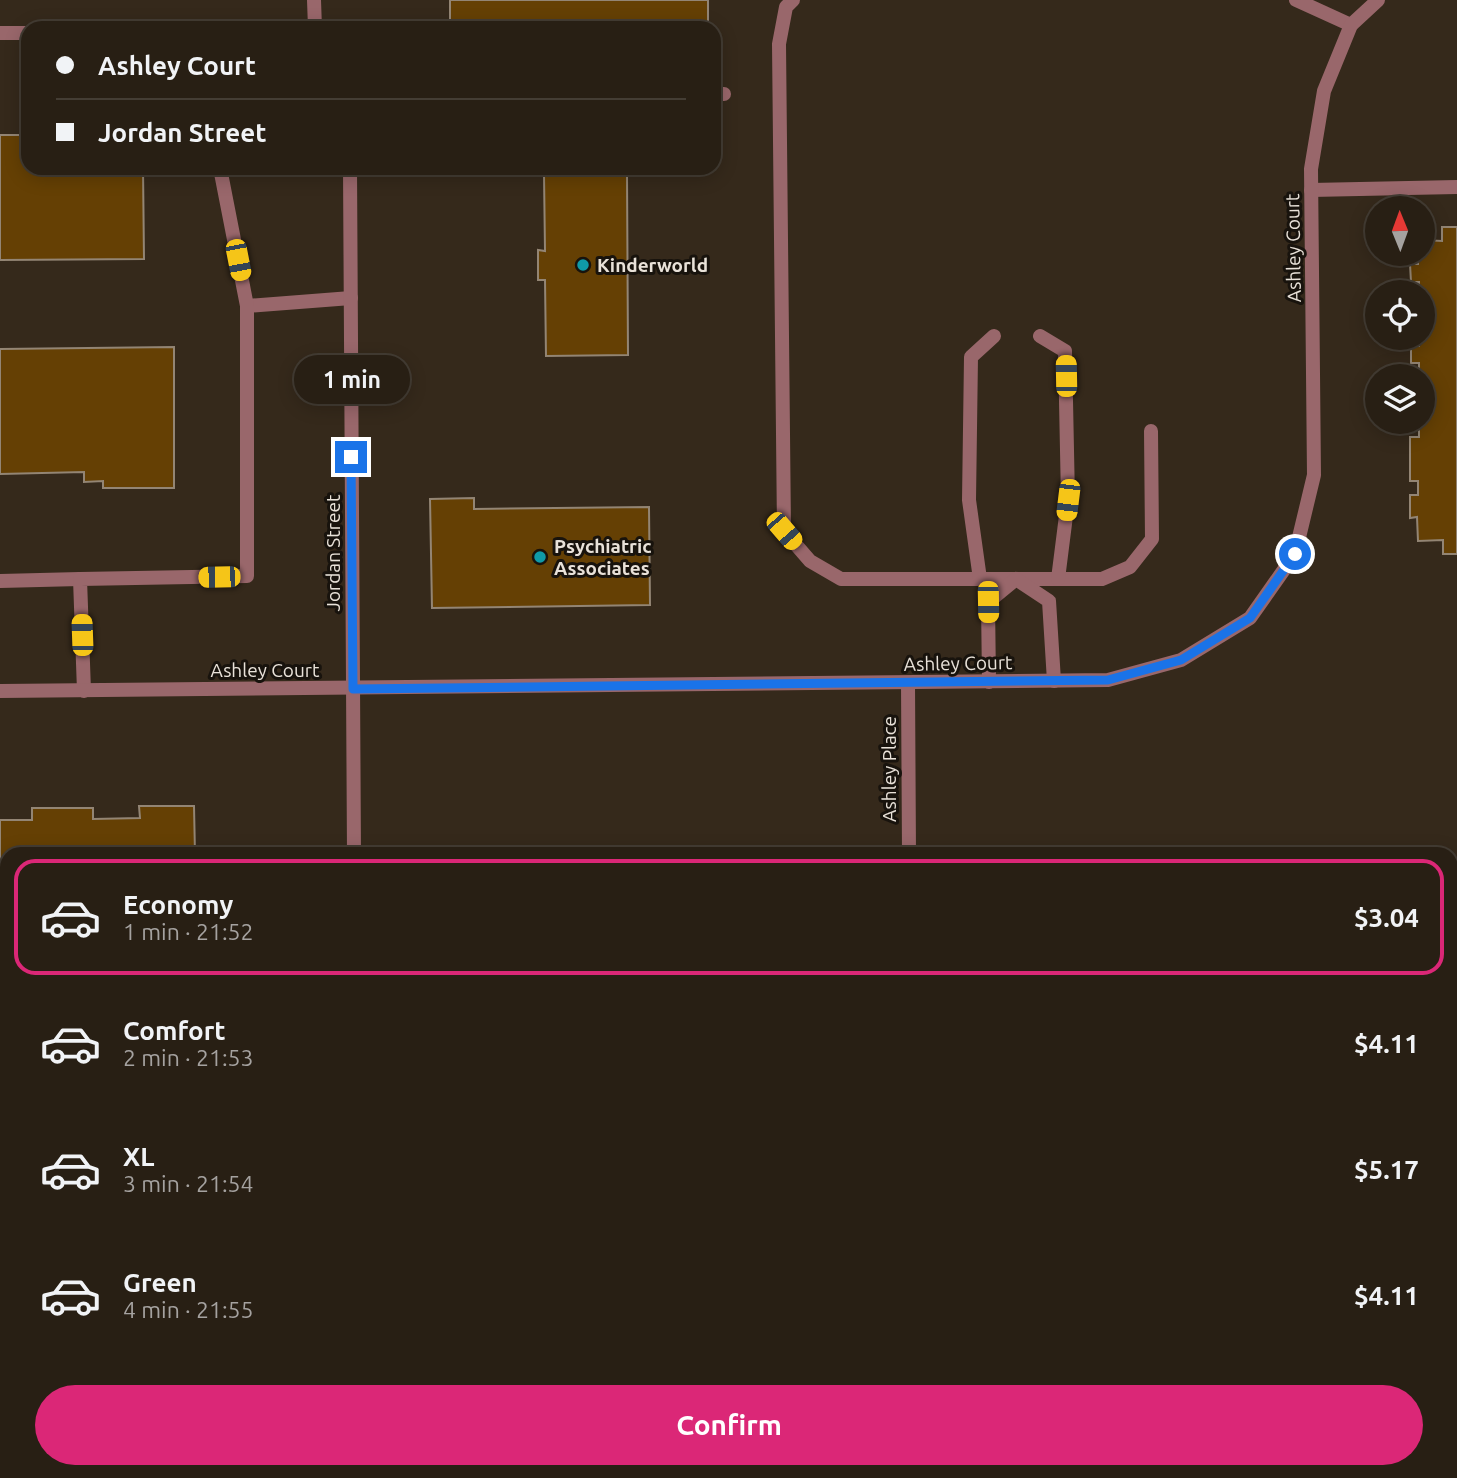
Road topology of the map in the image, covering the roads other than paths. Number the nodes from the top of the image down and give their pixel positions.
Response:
1 (314, 0) edge
2 (793, 0) edge
3 (1296, 0) edge
4 (1378, 0) edge
5 (315, 21) edge
6 (1351, 25) junction
7 (0, 33) edge
8 (21, 33) edge
9 (221, 175) edge
10 (350, 175) edge
11 (1457, 187) edge
12 (1311, 190) junction
13 (351, 298) junction
14 (247, 306) junction
15 (994, 336) dead end
16 (1040, 336) dead end
17 (1151, 431) dead end
18 (80, 579) junction
19 (980, 579) junction
20 (1016, 579) junction
21 (1058, 579) junction
22 (0, 581) edge
23 (1054, 681) junction
24 (989, 682) junction
25 (908, 683) junction
26 (353, 689) junction
27 (0, 691) edge
28 (84, 691) junction
29 (354, 847) edge
30 (909, 847) edge

1 - 5 street
2 - 19 street
3 - 6 street
4 - 6 street, Ashley Court
6 - 12 street, Ashley Court
7 - 8 street
9 - 14 street
10 - 13 street, Jordan Street
11 - 12 street
12 - 23 street, Ashley Court
13 - 14 street
13 - 26 street, Jordan Street
14 - 18 street
15 - 19 street
16 - 21 street
17 - 21 street
18 - 22 street
18 - 28 street
19 - 20 street
20 - 21 street
20 - 23 street
20 - 24 street
23 - 24 street, Ashley Court
24 - 25 street, Ashley Court
25 - 26 street, Ashley Court
25 - 30 street, Ashley Place
26 - 28 street, Ashley Court
26 - 29 street, Jordan Street
27 - 28 street, Ashley Court

